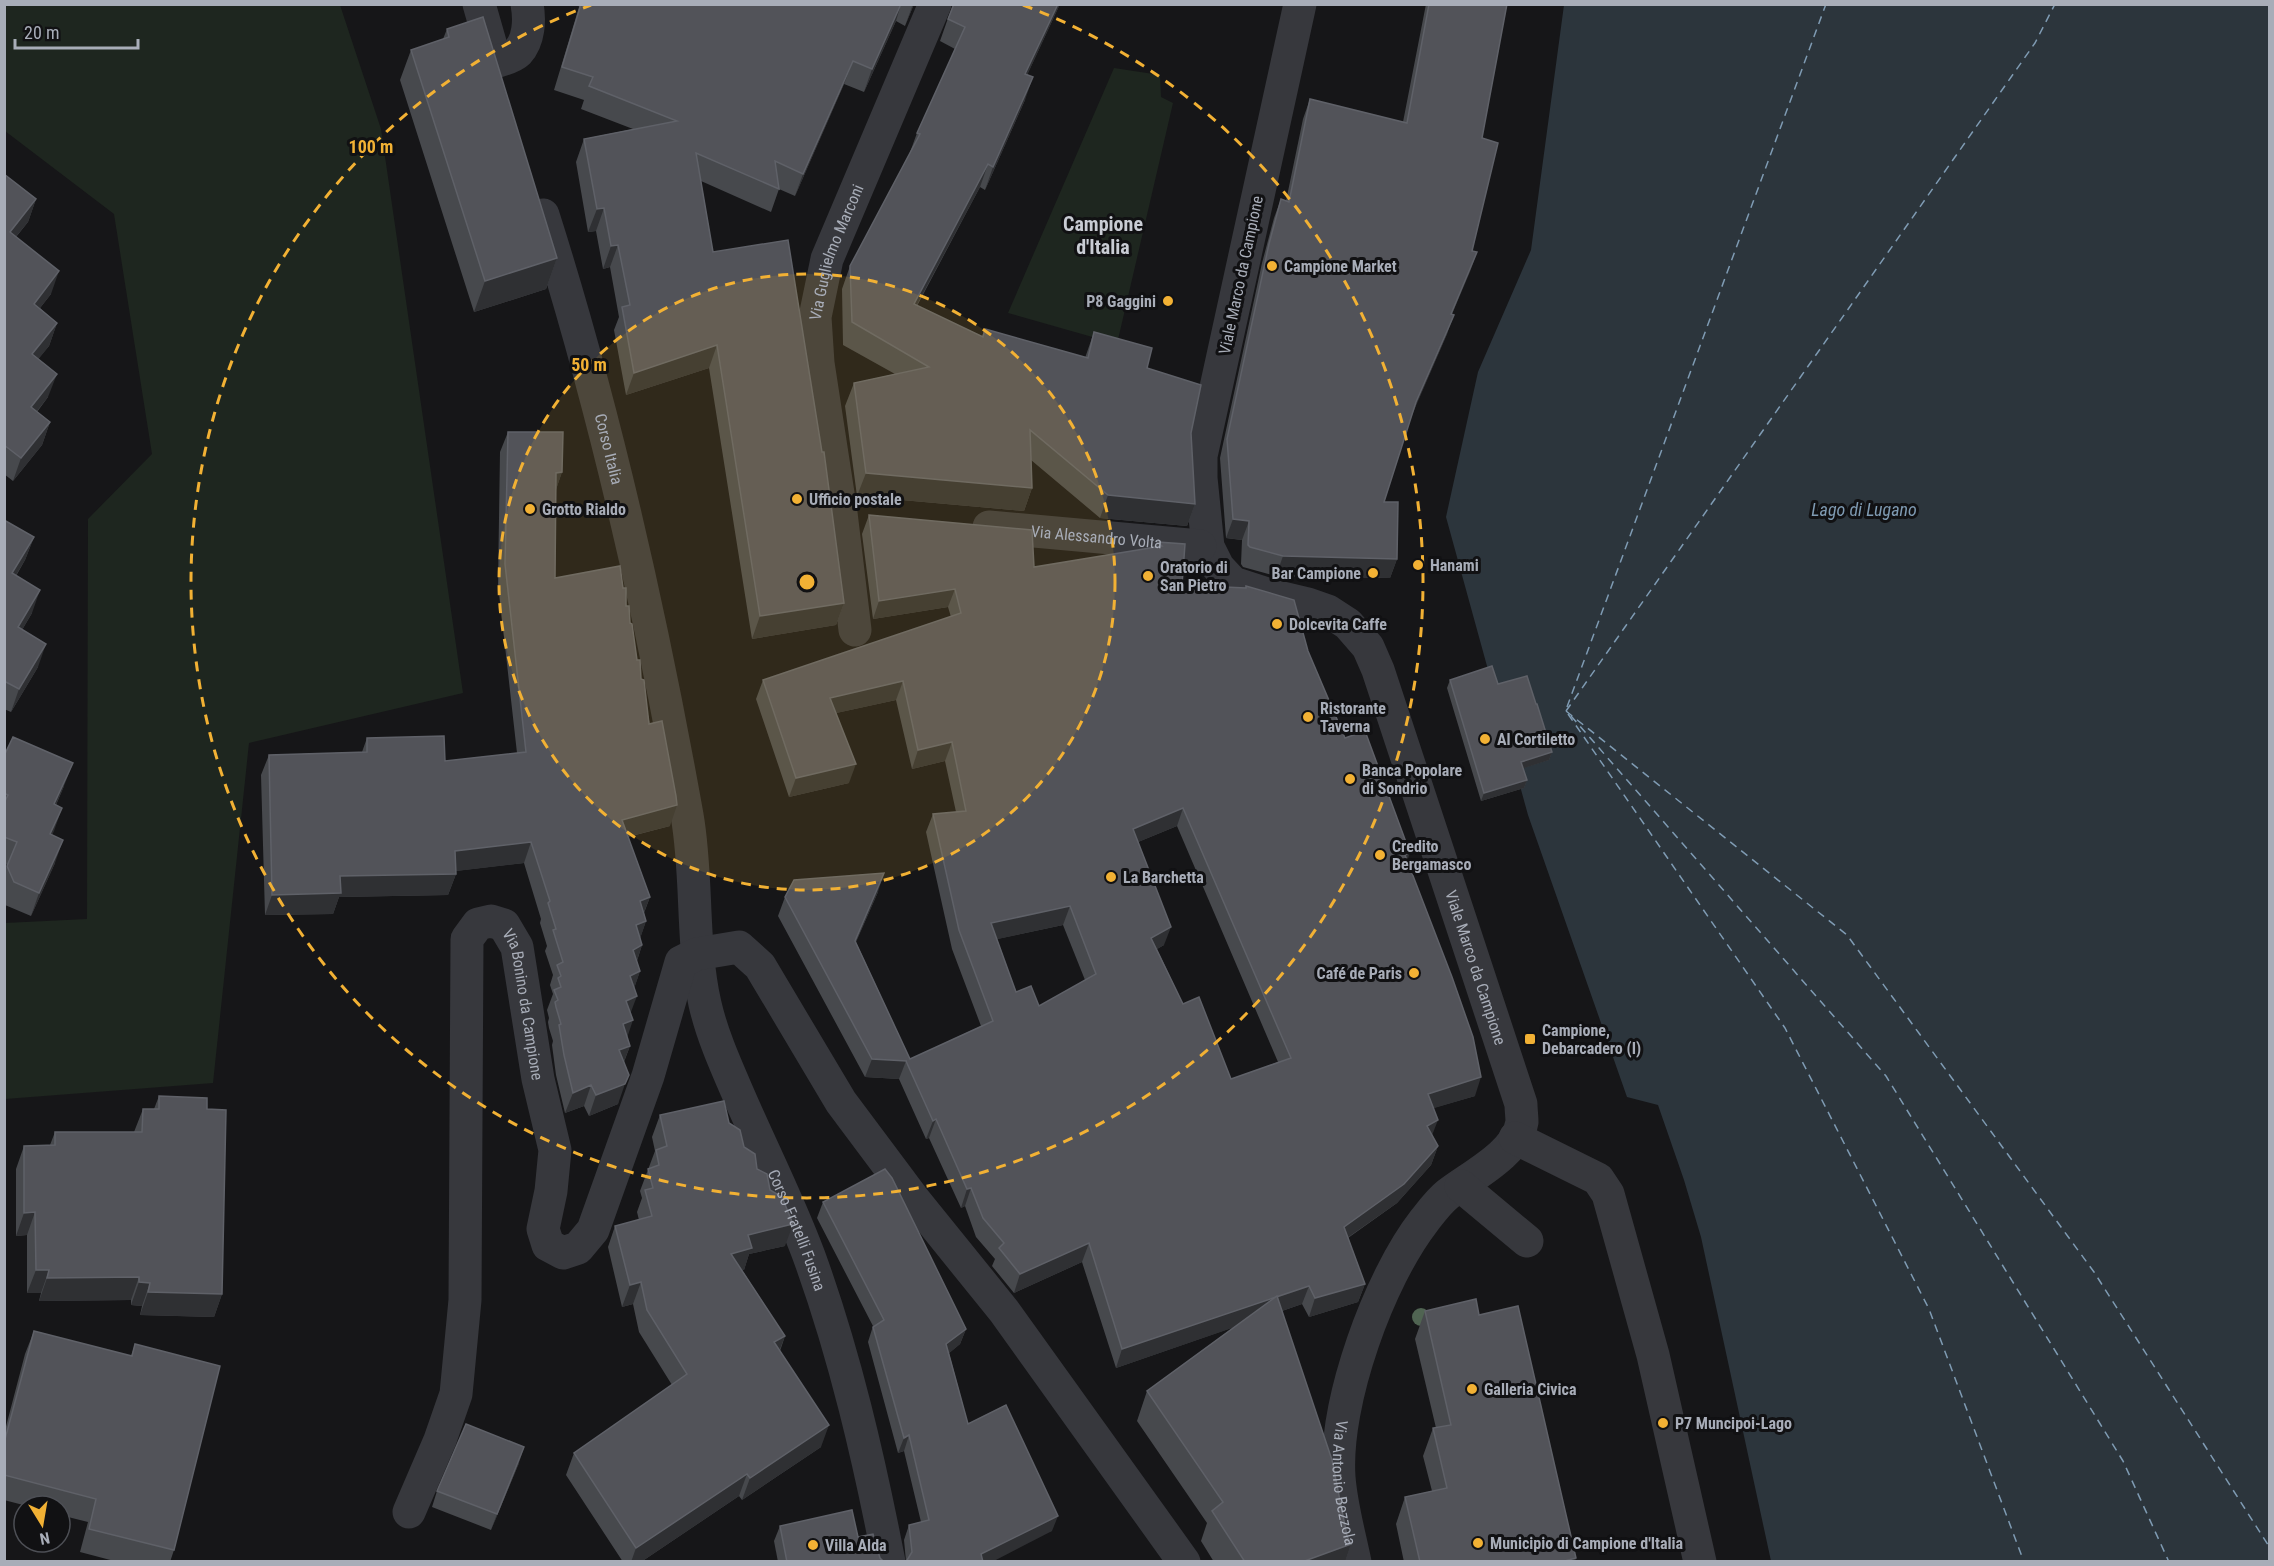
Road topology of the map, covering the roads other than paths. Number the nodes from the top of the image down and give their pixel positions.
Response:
1 (479, 4) edge
2 (527, 4) edge
3 (935, 4) edge
4 (1300, 4) edge
5 (534, 187) edge
6 (841, 513) junction
7 (876, 516) edge
8 (960, 524) edge
9 (1208, 547) junction
10 (855, 630) dead end
11 (694, 903) joint
12 (697, 954) junction
13 (1515, 1138) junction
14 (1461, 1186) junction
15 (1527, 1241) dead end
16 (409, 1512) dead end
17 (889, 1562) edge
18 (1184, 1562) edge
19 (1355, 1562) edge
20 (1700, 1562) edge

1 - 2 street
3 - 6 street, Via Guglielmo Marconi
4 - 9 street, Viale Marco da Campione
5 - 11 street, Corso Italia
6 - 7 street
6 - 10 street, Via Guglielmo Marconi
8 - 9 street, Via Alessandro Volta
9 - 13 street, Viale Marco da Campione
11 - 12 street, Corso Fratelli Fusina
12 - 16 street, Via Bonino da Campione
12 - 17 street, Corso Fratelli Fusina
12 - 18 street
13 - 14 street, Via Antonio Bezzola
13 - 20 street
14 - 15 street
14 - 19 street, Via Antonio Bezzola

